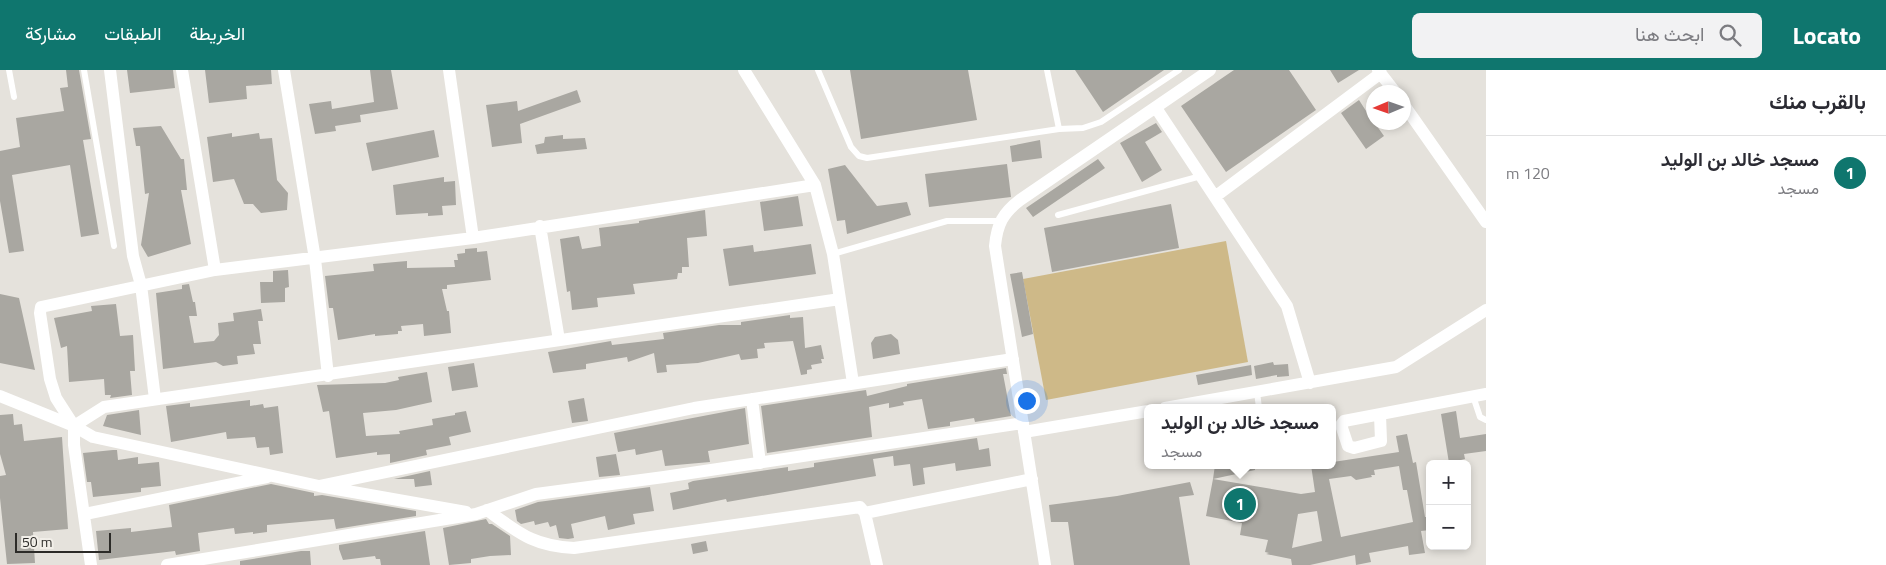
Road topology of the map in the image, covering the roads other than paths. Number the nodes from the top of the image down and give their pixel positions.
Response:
1 (9, 70) edge
2 (84, 70) edge
3 (110, 70) edge
4 (182, 70) edge
5 (284, 70) edge
6 (449, 70) edge
7 (744, 70) edge
8 (818, 70) edge
9 (1046, 70) edge
10 (1179, 70) edge
11 (1210, 70) edge
12 (1380, 72) edge
13 (1389, 85) edge
14 (14, 97) dead end
15 (1156, 108) junction
16 (1411, 115) edge
17 (1059, 128) junction
18 (1202, 176) junction
19 (815, 185) junction
20 (1216, 196) junction
21 (1058, 215) dead end
22 (1000, 221) junction
23 (1486, 222) edge
24 (540, 226) junction
25 (474, 238) junction
26 (114, 246) dead end
27 (834, 254) junction
28 (315, 259) junction
29 (215, 270) junction
30 (142, 286) junction
31 (840, 299) junction
32 (1486, 310) edge
33 (559, 340) junction
34 (1013, 359) junction
35 (328, 376) junction
36 (1310, 383) junction
37 (853, 384) junction
38 (1257, 392) junction
39 (1480, 395) edge
40 (0, 396) edge
41 (155, 399) junction
42 (752, 399) junction
43 (1188, 404) edge
44 (1259, 404) edge
45 (1144, 412) edge
46 (1380, 415) dead end
47 (1486, 420) edge
48 (74, 426) junction
49 (1024, 427) junction
50 (760, 463) junction
51 (272, 476) junction
52 (1032, 479) junction
53 (318, 486) junction
54 (481, 512) junction
55 (865, 513) junction
56 (86, 514) junction
57 (91, 565) edge
58 (167, 565) edge
59 (877, 565) edge
60 (1045, 565) edge

1 - 14 lane
2 - 26 lane
3 - 30 street
4 - 29 street
5 - 28 street
6 - 25 street
7 - 19 street
8 - 17 lane
9 - 17 lane
10 - 17 lane
11 - 15 street
12 - 13 street
12 - 20 street
15 - 18 street
15 - 22 street
16 - 23 street
18 - 20 street
18 - 21 lane
19 - 24 street
19 - 27 street
20 - 36 street
22 - 27 lane
22 - 34 street
24 - 25 street
24 - 33 street
25 - 28 street
27 - 31 street
28 - 29 street
28 - 35 street
29 - 30 street
30 - 41 street
30 - 48 street
31 - 33 street
31 - 37 street
32 - 36 street
33 - 35 street
34 - 37 street
34 - 49 street
35 - 41 street
36 - 38 street
37 - 42 street
38 - 43 street
38 - 44 lane
39 - 46 street
39 - 47 lane
40 - 48 street
41 - 48 street
42 - 50 street
42 - 53 street
45 - 49 street
48 - 51 street
48 - 56 street
49 - 50 street
49 - 52 street
50 - 54 street
51 - 53 street
51 - 56 street
52 - 55 street
52 - 60 street
53 - 54 street
54 - 55 street
54 - 58 street
55 - 59 street
56 - 57 street

